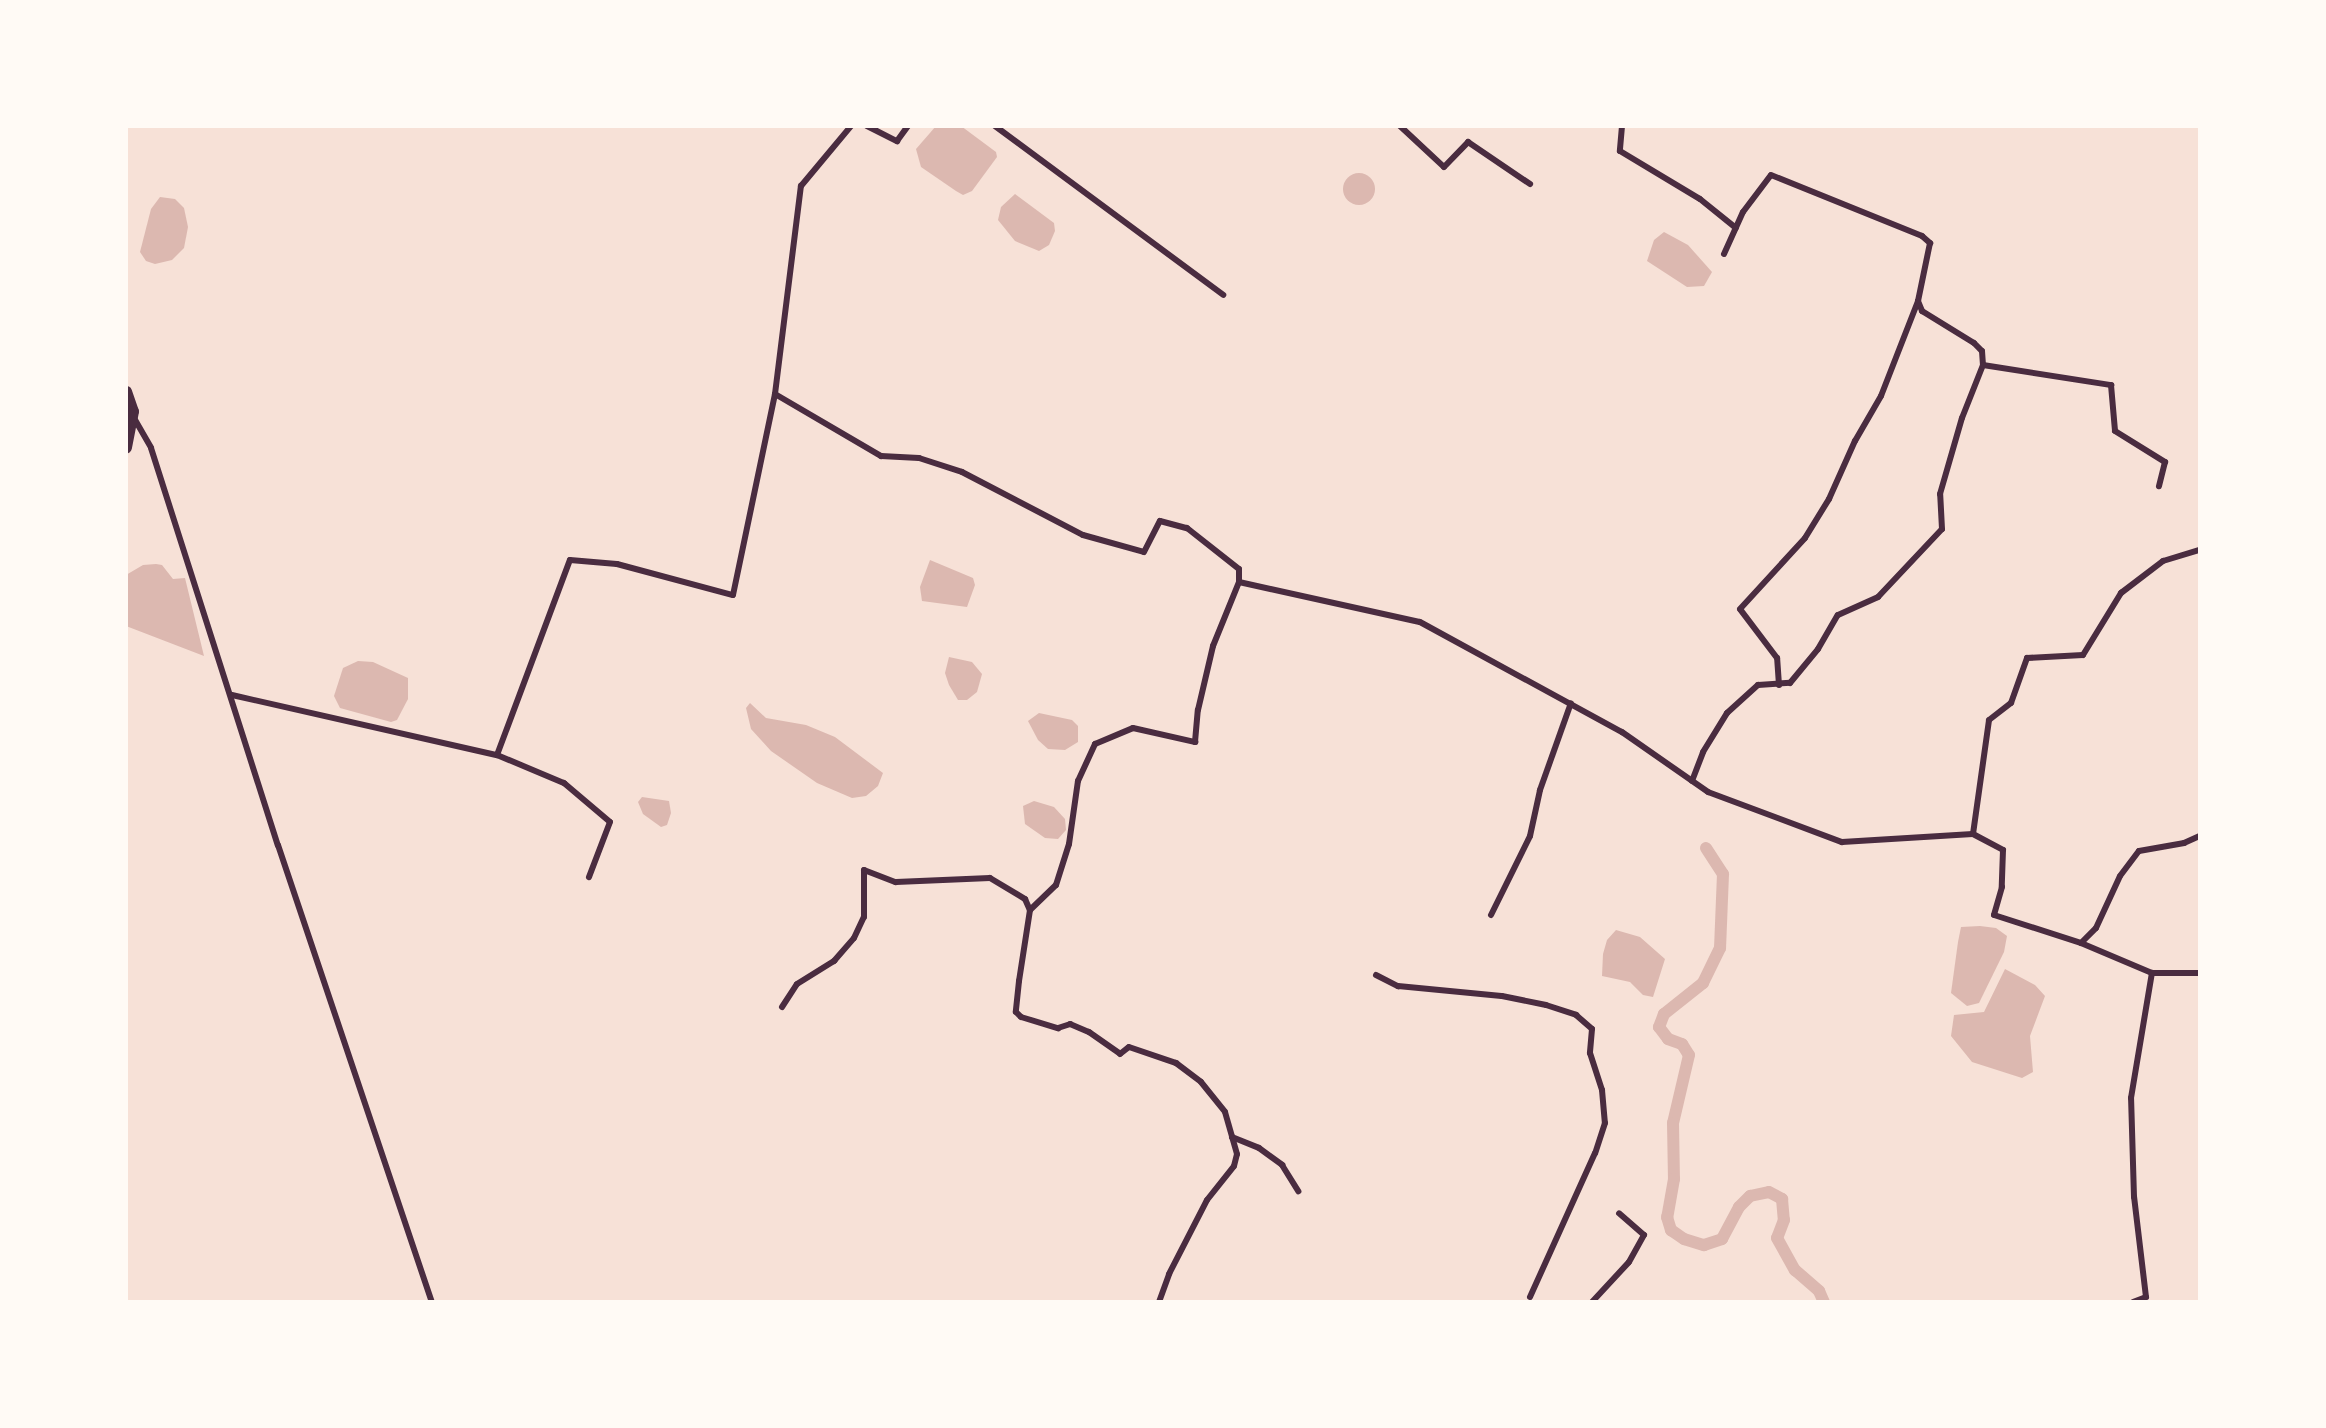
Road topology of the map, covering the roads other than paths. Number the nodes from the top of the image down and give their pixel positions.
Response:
1 (851, 126) edge
2 (867, 126) edge
3 (908, 126) edge
4 (995, 126) edge
5 (1400, 126) edge
6 (1622, 126) edge
7 (1530, 184) dead end
8 (1736, 228) junction
9 (1724, 254) dead end
10 (1223, 295) dead end
11 (1918, 301) junction
12 (1983, 365) junction
13 (126, 391) edge
14 (775, 394) junction
15 (132, 415) junction
16 (126, 447) edge
17 (2159, 486) dead end
18 (2200, 550) edge
19 (1239, 582) junction
20 (1779, 685) junction
21 (232, 695) junction
22 (1571, 703) junction
23 (497, 755) junction
24 (1692, 781) junction
25 (1973, 834) junction
26 (2200, 836) edge
27 (589, 877) dead end
28 (1030, 910) junction
29 (1491, 915) dead end
30 (2081, 943) junction
31 (2152, 973) junction
32 (2200, 973) edge
33 (1376, 975) dead end
34 (782, 1007) dead end
35 (1232, 1137) junction
36 (1298, 1191) dead end
37 (1619, 1213) dead end
38 (1530, 1297) dead end
39 (432, 1302) edge
40 (1159, 1302) edge
41 (1592, 1302) edge
42 (2133, 1302) edge

1 - 14 street
2 - 3 street
4 - 10 street
5 - 7 street
6 - 8 street
8 - 9 street
8 - 11 street
11 - 12 street
11 - 20 street
12 - 17 street
12 - 20 street
13 - 15 highway
14 - 19 street
14 - 23 street
15 - 16 highway
15 - 21 street
18 - 25 street
19 - 22 street
19 - 28 street
20 - 24 street
21 - 23 street
21 - 39 street
22 - 24 street
22 - 29 street
23 - 27 street
24 - 25 street
25 - 30 street
26 - 30 street
28 - 34 street
28 - 35 street
30 - 31 street
31 - 32 street
31 - 42 street
33 - 38 street
35 - 36 street
35 - 40 street
37 - 41 street

